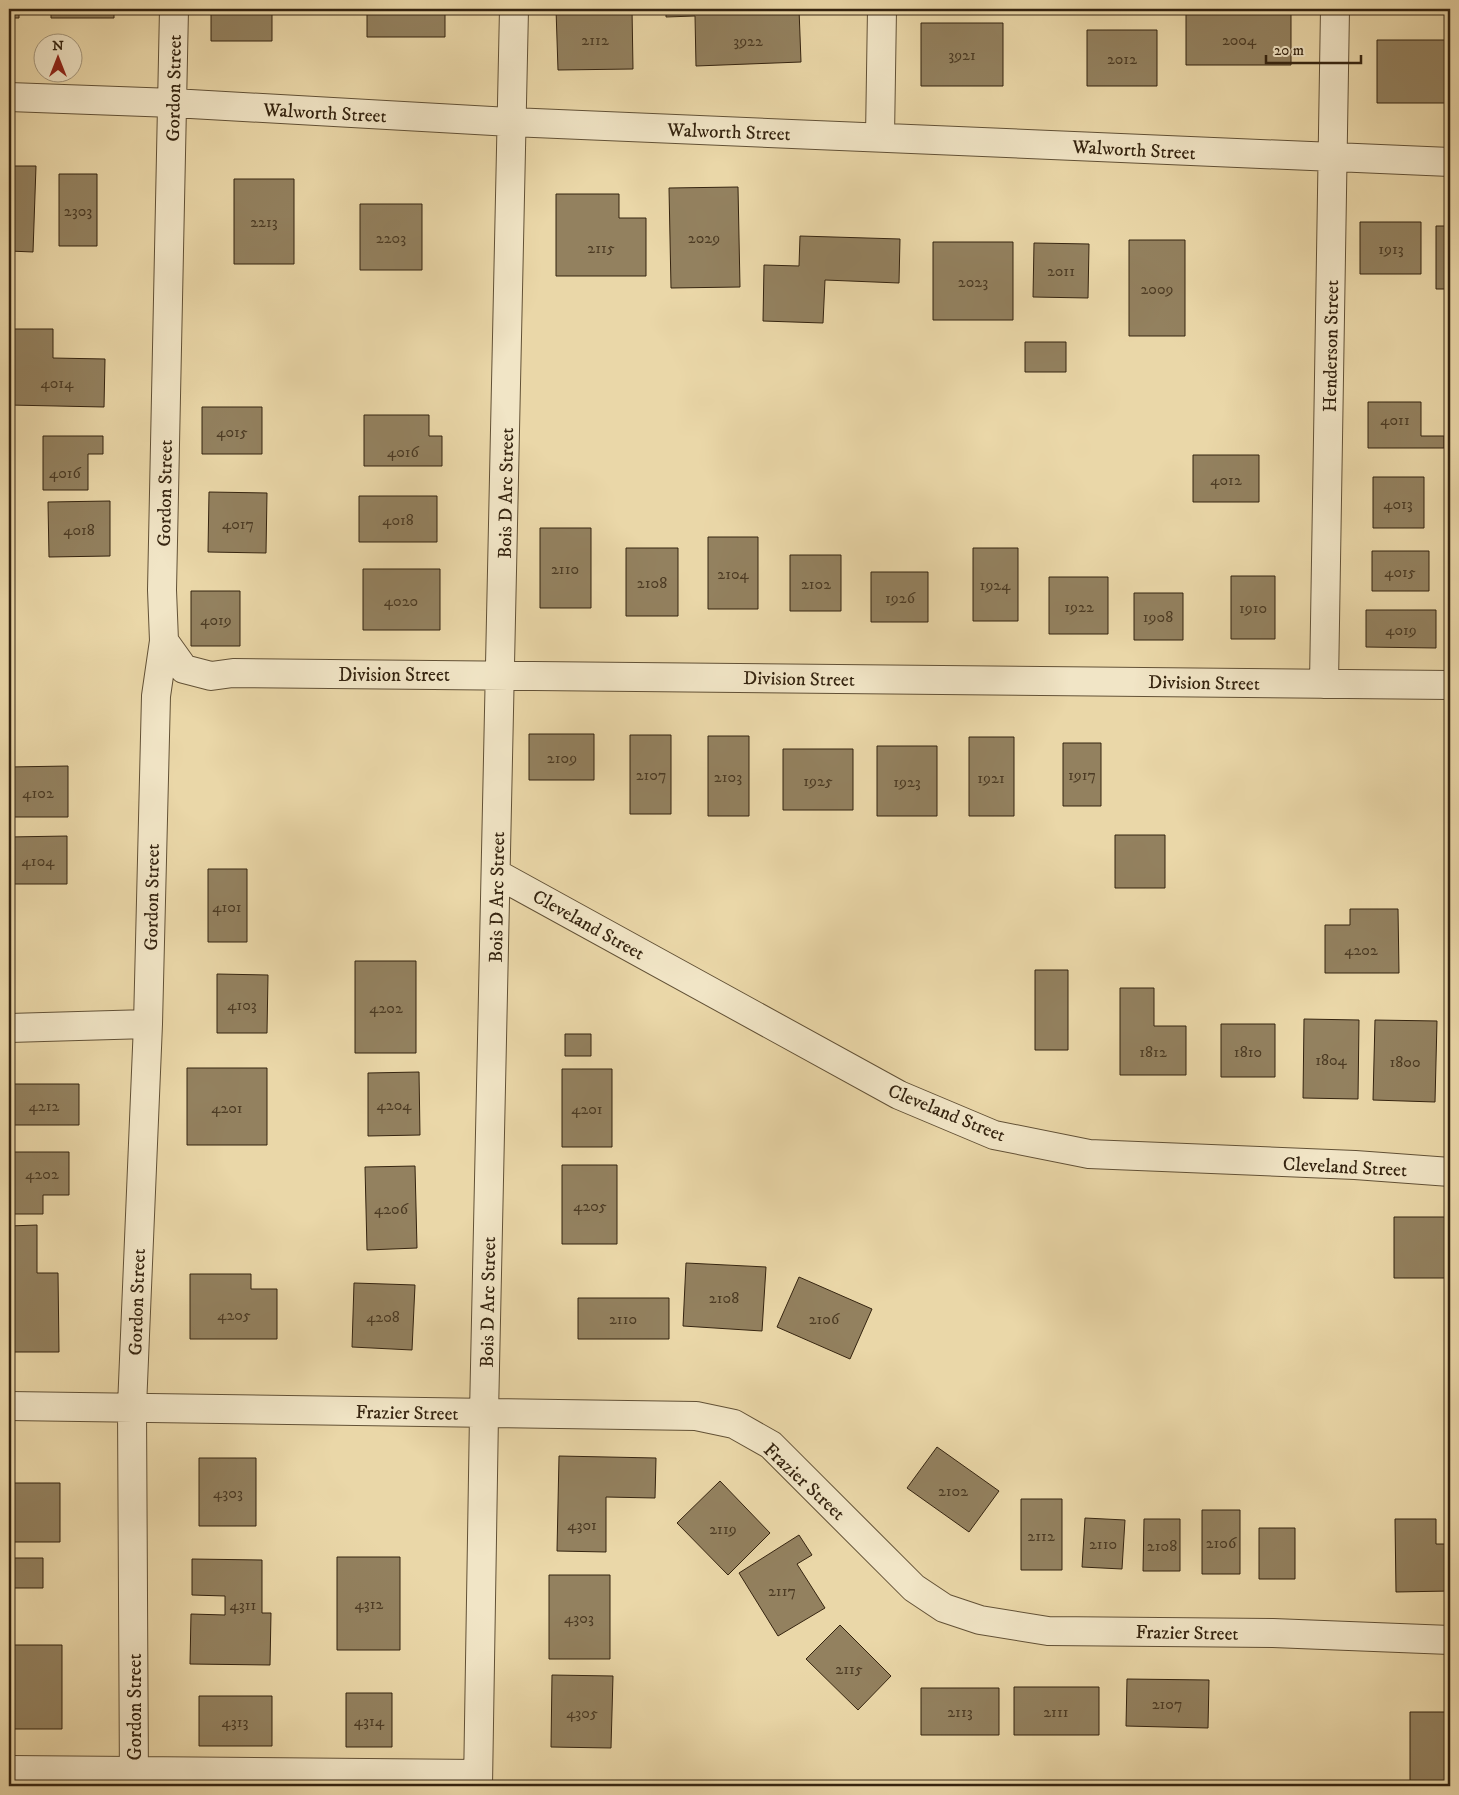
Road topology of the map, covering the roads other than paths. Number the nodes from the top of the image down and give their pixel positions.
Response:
1 (174, 9) edge
2 (514, 9) edge
3 (882, 9) edge
4 (1335, 9) edge
5 (9, 97) edge
6 (172, 104) junction
7 (511, 122) junction
8 (880, 137) junction
9 (1333, 158) junction
10 (1450, 162) edge
11 (164, 641) junction
12 (500, 675) junction
13 (1324, 684) junction
14 (1450, 685) edge
15 (497, 874) junction
16 (148, 1024) junction
17 (9, 1028) edge
18 (1450, 1172) edge
19 (9, 1406) edge
20 (132, 1407) junction
21 (484, 1414) junction
22 (1450, 1640) edge
23 (9, 1770) edge
24 (134, 1779) edge
25 (478, 1780) edge

1 - 6 street, Gordon Street
2 - 7 street, Bois D Arc Street
3 - 8 street
4 - 9 street, Henderson Street
5 - 6 street, Walworth Street
6 - 7 street, Walworth Street
6 - 11 street, Gordon Street
7 - 8 street, Walworth Street
7 - 12 street, Bois D Arc Street
8 - 9 street, Walworth Street
9 - 10 street, Walworth Street
9 - 13 street, Henderson Street
11 - 12 street, Division Street
11 - 16 street, Gordon Street
12 - 13 street, Division Street
12 - 15 street, Bois D Arc Street
13 - 14 street, Division Street
15 - 18 street, Cleveland Street
15 - 21 street, Bois D Arc Street
16 - 17 street
16 - 20 street, Gordon Street
19 - 20 street, Frazier Street
20 - 21 street, Frazier Street
20 - 24 street, Gordon Street
21 - 22 street, Frazier Street
21 - 25 street, Bois D Arc Street
23 - 24 street
24 - 25 street

